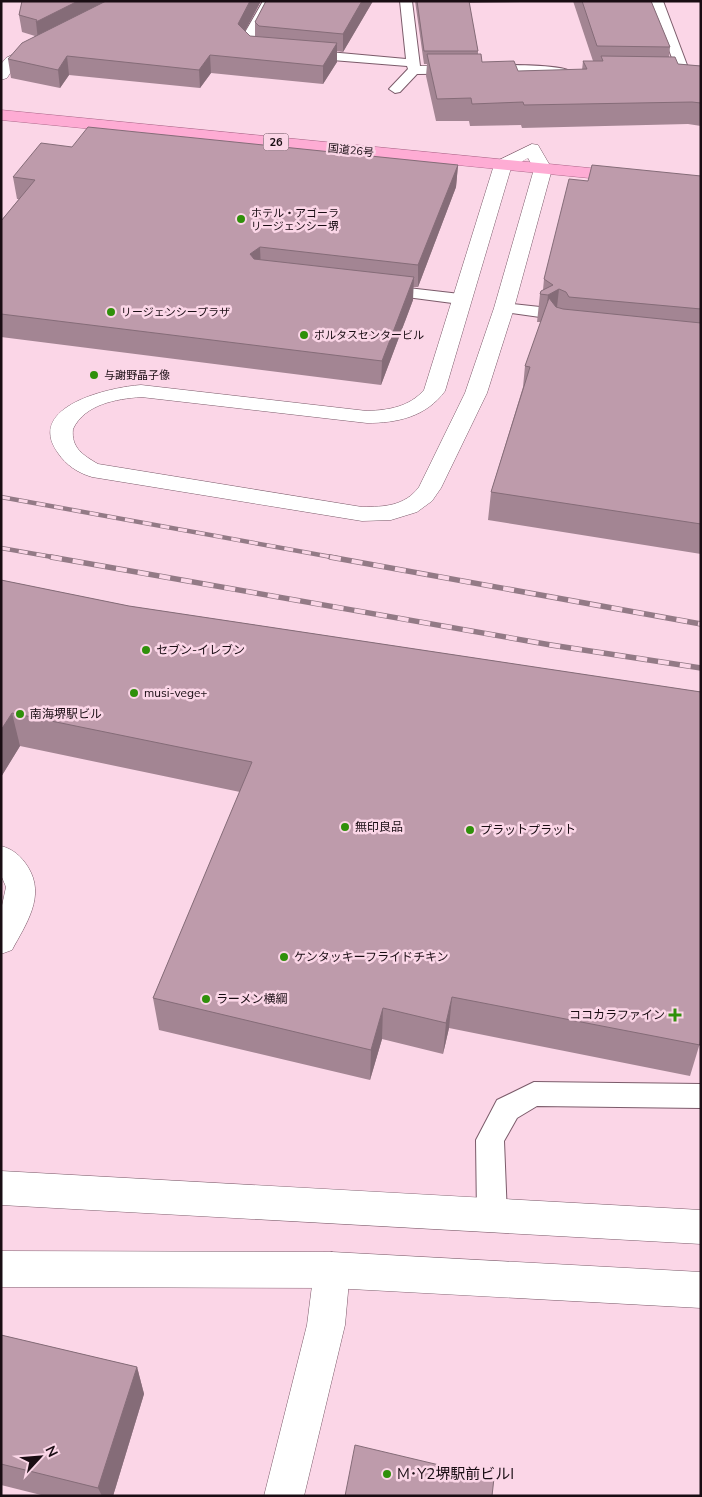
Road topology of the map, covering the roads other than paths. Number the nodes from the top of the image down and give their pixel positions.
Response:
1 (269, 1) edge
2 (406, 1) edge
3 (657, 1) edge
4 (54, 39) edge
5 (274, 50) edge
6 (294, 52) edge
7 (414, 67) junction
8 (574, 72) edge
9 (1, 76) edge
10 (701, 77) edge
11 (395, 89) dead end
12 (5, 115) edge
13 (503, 156) junction
14 (542, 156) junction
15 (701, 184) edge
16 (366, 288) edge
17 (460, 299) junction
18 (504, 308) junction
19 (540, 312) dead end
20 (1, 857) edge
21 (1, 941) edge
22 (701, 1096) edge
23 (1, 1188) edge
24 (492, 1216) junction
25 (701, 1227) edge
26 (1, 1269) edge
27 (332, 1270) junction
28 (701, 1290) edge
29 (284, 1496) edge

1 - 5 lane
2 - 7 lane
3 - 10 lane
4 - 9 street
6 - 7 lane
7 - 8 lane
7 - 11 lane
12 - 13 highway, 国道26号 / 26
13 - 14 street
13 - 17 street
14 - 15 highway
14 - 18 street
16 - 17 lane
17 - 18 street
18 - 19 lane
20 - 21 street
22 - 24 lane
23 - 24 street
24 - 25 street
26 - 27 street
27 - 28 street
27 - 29 street

